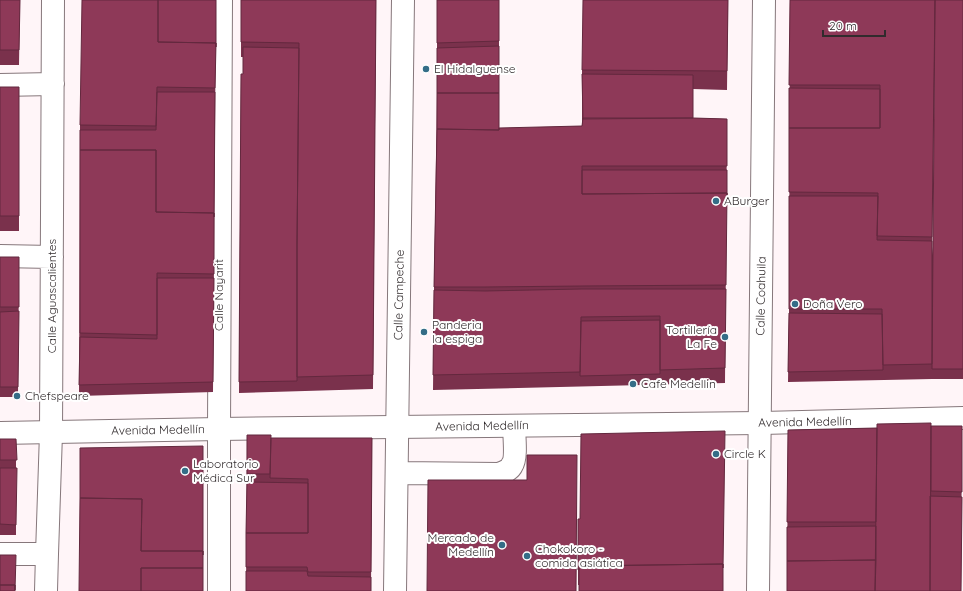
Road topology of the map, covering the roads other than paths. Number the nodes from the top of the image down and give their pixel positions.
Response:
1 (53, 0) edge
2 (221, 0) edge
3 (403, 0) edge
4 (764, 0) edge
5 (53, 84) junction
6 (0, 85) edge
7 (0, 256) edge
8 (52, 257) junction
9 (963, 418) edge
10 (760, 423) junction
11 (514, 426) junction
12 (397, 427) junction
13 (219, 428) junction
14 (0, 433) edge
15 (51, 433) junction
16 (396, 473) junction
17 (0, 554) edge
18 (47, 554) junction
19 (46, 591) edge
20 (219, 591) edge
21 (395, 591) edge
22 (758, 591) edge

1 - 5 street, Calle Aguascalientes
2 - 13 street, Calle Nayarit
3 - 12 street, Calle Campeche
4 - 10 street, Calle Coahuila
5 - 6 street
5 - 8 street, Calle Aguascalientes
7 - 8 street
8 - 15 street, Calle Aguascalientes
9 - 10 street, Avenida Medellín
10 - 11 street, Avenida Medellín
10 - 22 street, Calle Coahuila
11 - 12 street, Avenida Medellín
11 - 16 street
12 - 13 street, Avenida Medellín
12 - 16 street, Calle Campeche
13 - 15 street, Avenida Medellín
13 - 20 street, Calle Nayarit
14 - 15 street, Avenida Medellín
15 - 18 street, Calle Aguascalientes
16 - 21 street, Calle Campeche
17 - 18 street
18 - 19 street, Calle Aguascalientes

